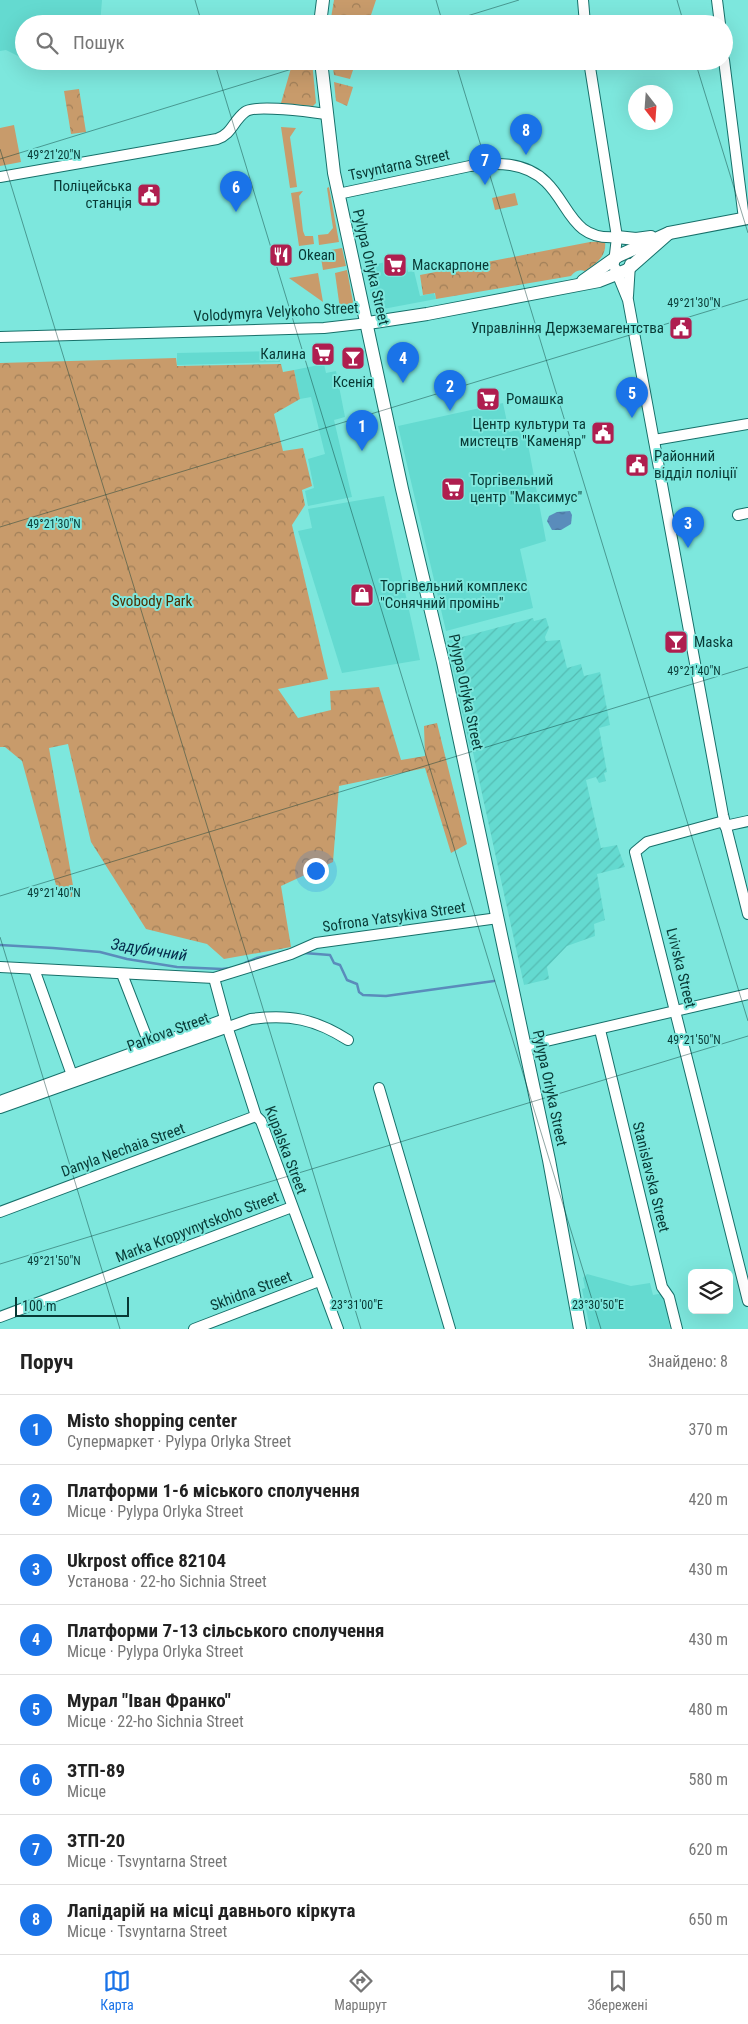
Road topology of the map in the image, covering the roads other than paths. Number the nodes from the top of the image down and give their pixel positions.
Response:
1 (323, 0) edge
2 (583, 0) edge
3 (718, 0) edge
4 (321, 15) edge
5 (584, 15) edge
6 (719, 15) edge
7 (322, 70) edge
8 (589, 70) edge
9 (725, 70) edge
10 (326, 114) junction
11 (0, 177) edge
12 (338, 194) junction
13 (746, 219) edge
14 (665, 234) junction
15 (617, 237) junction
16 (624, 264) junction
17 (600, 281) junction
18 (579, 284) junction
19 (628, 300) junction
20 (368, 323) junction
21 (0, 337) edge
22 (748, 424) edge
23 (654, 440) junction
24 (748, 821) edge
25 (725, 823) junction
26 (748, 914) edge
27 (498, 918) junction
28 (0, 967) edge
29 (34, 969) junction
30 (122, 974) junction
31 (214, 978) junction
32 (748, 994) edge
33 (676, 1011) junction
34 (226, 1023) junction
35 (600, 1030) junction
36 (348, 1040) dead end
37 (150, 1046) junction
38 (525, 1046) junction
39 (72, 1075) junction
40 (379, 1088) dead end
41 (0, 1101) edge
42 (0, 1108) edge
43 (256, 1116) junction
44 (292, 1207) junction
45 (0, 1212) edge
46 (320, 1281) junction
47 (748, 1301) edge
48 (0, 1318) edge
49 (194, 1329) edge
50 (338, 1329) edge
51 (450, 1329) edge
52 (580, 1329) edge
53 (677, 1329) edge

1 - 4 main road
2 - 5 street
3 - 6 street
7 - 10 main road, Pylypa Orlyka Street
8 - 15 street
9 - 13 street
10 - 11 street
10 - 12 main road, Pylypa Orlyka Street
12 - 15 street, Tsvyntarna Street
12 - 20 main road, Pylypa Orlyka Street
13 - 14 main road
14 - 15 main road
14 - 16 main road
15 - 16 street
16 - 17 main road, Volodymyra Velykoho Street
16 - 18 main road
16 - 19 street
16 - 19 street
17 - 18 main road, Volodymyra Velykoho Street
17 - 19 street
18 - 20 main road, Volodymyra Velykoho Street
19 - 23 street
20 - 21 street, Volodymyra Velykoho Street
20 - 27 main road, Pylypa Orlyka Street
22 - 23 street
23 - 25 street
24 - 25 street
25 - 26 street
25 - 33 street, Lvivska Street
27 - 31 street, Sofrona Yatsykiva Street
27 - 38 main road, Pylypa Orlyka Street
28 - 29 street, Sofrona Yatsykiva Street
29 - 30 street, Sofrona Yatsykiva Street
29 - 39 street
30 - 31 street, Sofrona Yatsykiva Street
30 - 37 street
31 - 34 street, Kupalska Street
32 - 33 street
33 - 35 street
33 - 47 street, Lvivska Street
34 - 36 street, Parkova Street
34 - 37 street, Parkova Street
34 - 42 street, Parkova Street
34 - 43 street, Kupalska Street
35 - 38 street
35 - 53 street, Stanislavska Street
37 - 39 street, Parkova Street
38 - 52 main road, Pylypa Orlyka Street
39 - 41 street, Parkova Street
40 - 51 street
43 - 44 street, Kupalska Street
43 - 45 street, Danyla Nechaia Street
44 - 46 street, Kupalska Street
44 - 48 street, Marka Kropyvnytskoho Street
46 - 49 street, Skhidna Street
46 - 50 street, Kupalska Street

